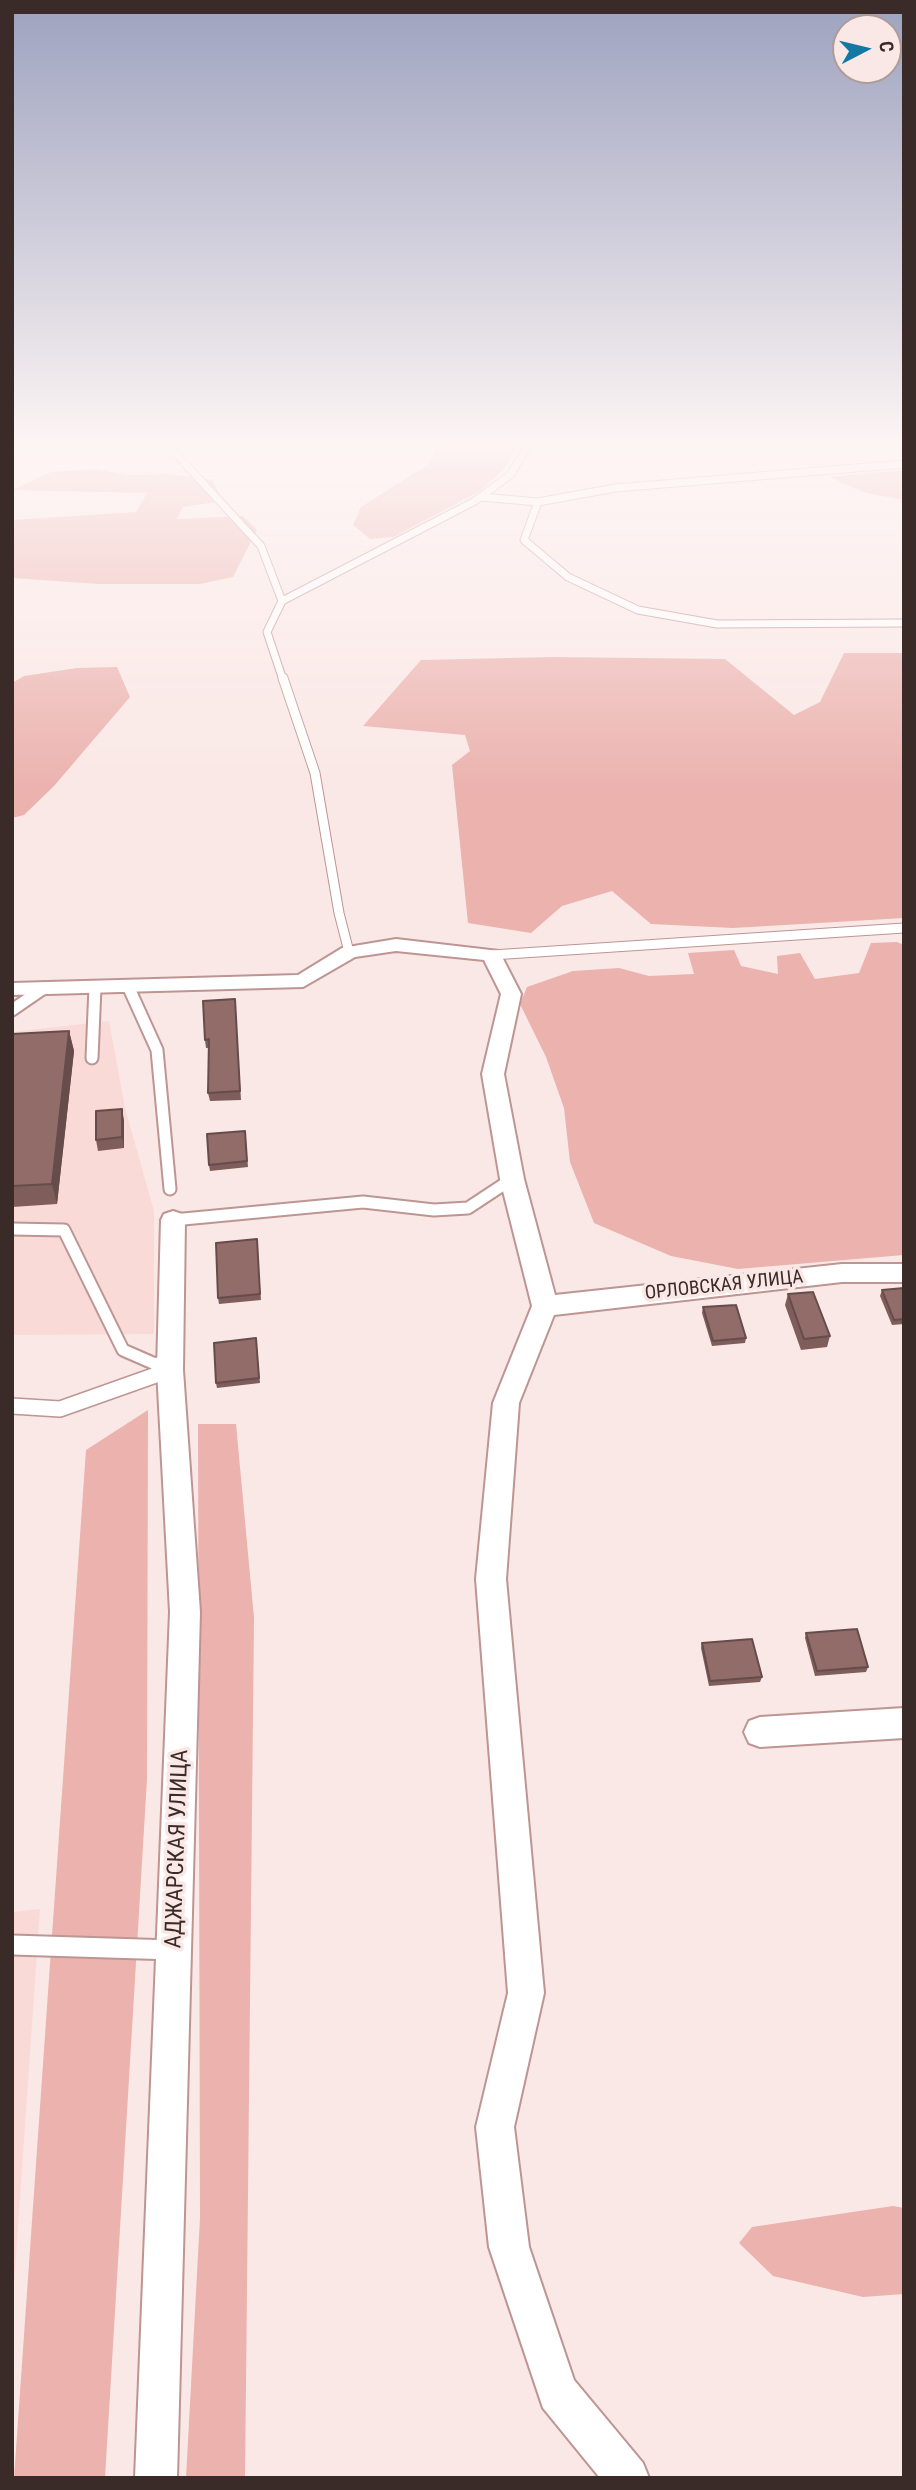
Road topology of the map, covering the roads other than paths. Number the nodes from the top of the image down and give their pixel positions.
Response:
1 (266, 559) edge
2 (362, 559) edge
3 (547, 559) edge
4 (282, 601) junction
5 (904, 623) edge
6 (904, 928) edge
7 (349, 952) junction
8 (492, 955) junction
9 (128, 986) junction
10 (95, 987) junction
11 (44, 988) junction
12 (12, 989) edge
13 (12, 1010) edge
14 (92, 1058) dead end
15 (512, 1179) junction
16 (172, 1205) junction
17 (12, 1229) edge
18 (904, 1273) edge
19 (545, 1306) junction
20 (170, 1370) junction
21 (12, 1406) edge
22 (904, 1723) edge
23 (760, 1732) dead end
24 (12, 1945) edge
25 (175, 1950) junction
26 (156, 2478) edge
27 (628, 2478) edge

1 - 4 lane
2 - 4 lane
3 - 5 lane
4 - 7 lane
6 - 8 lane
7 - 8 street
7 - 9 street
8 - 15 street
9 - 10 street
9 - 16 lane
10 - 11 street
10 - 14 lane
11 - 12 street
11 - 13 lane
15 - 16 lane
15 - 19 street
16 - 20 street, АДЖАРСКАЯ УЛИЦА
17 - 20 lane
18 - 19 street, ОРЛОВСКАЯ УЛИЦА
19 - 27 street
20 - 21 lane
20 - 25 street, АДЖАРСКАЯ УЛИЦА
22 - 23 street
24 - 25 lane
25 - 26 street, АДЖАРСКАЯ УЛИЦА

